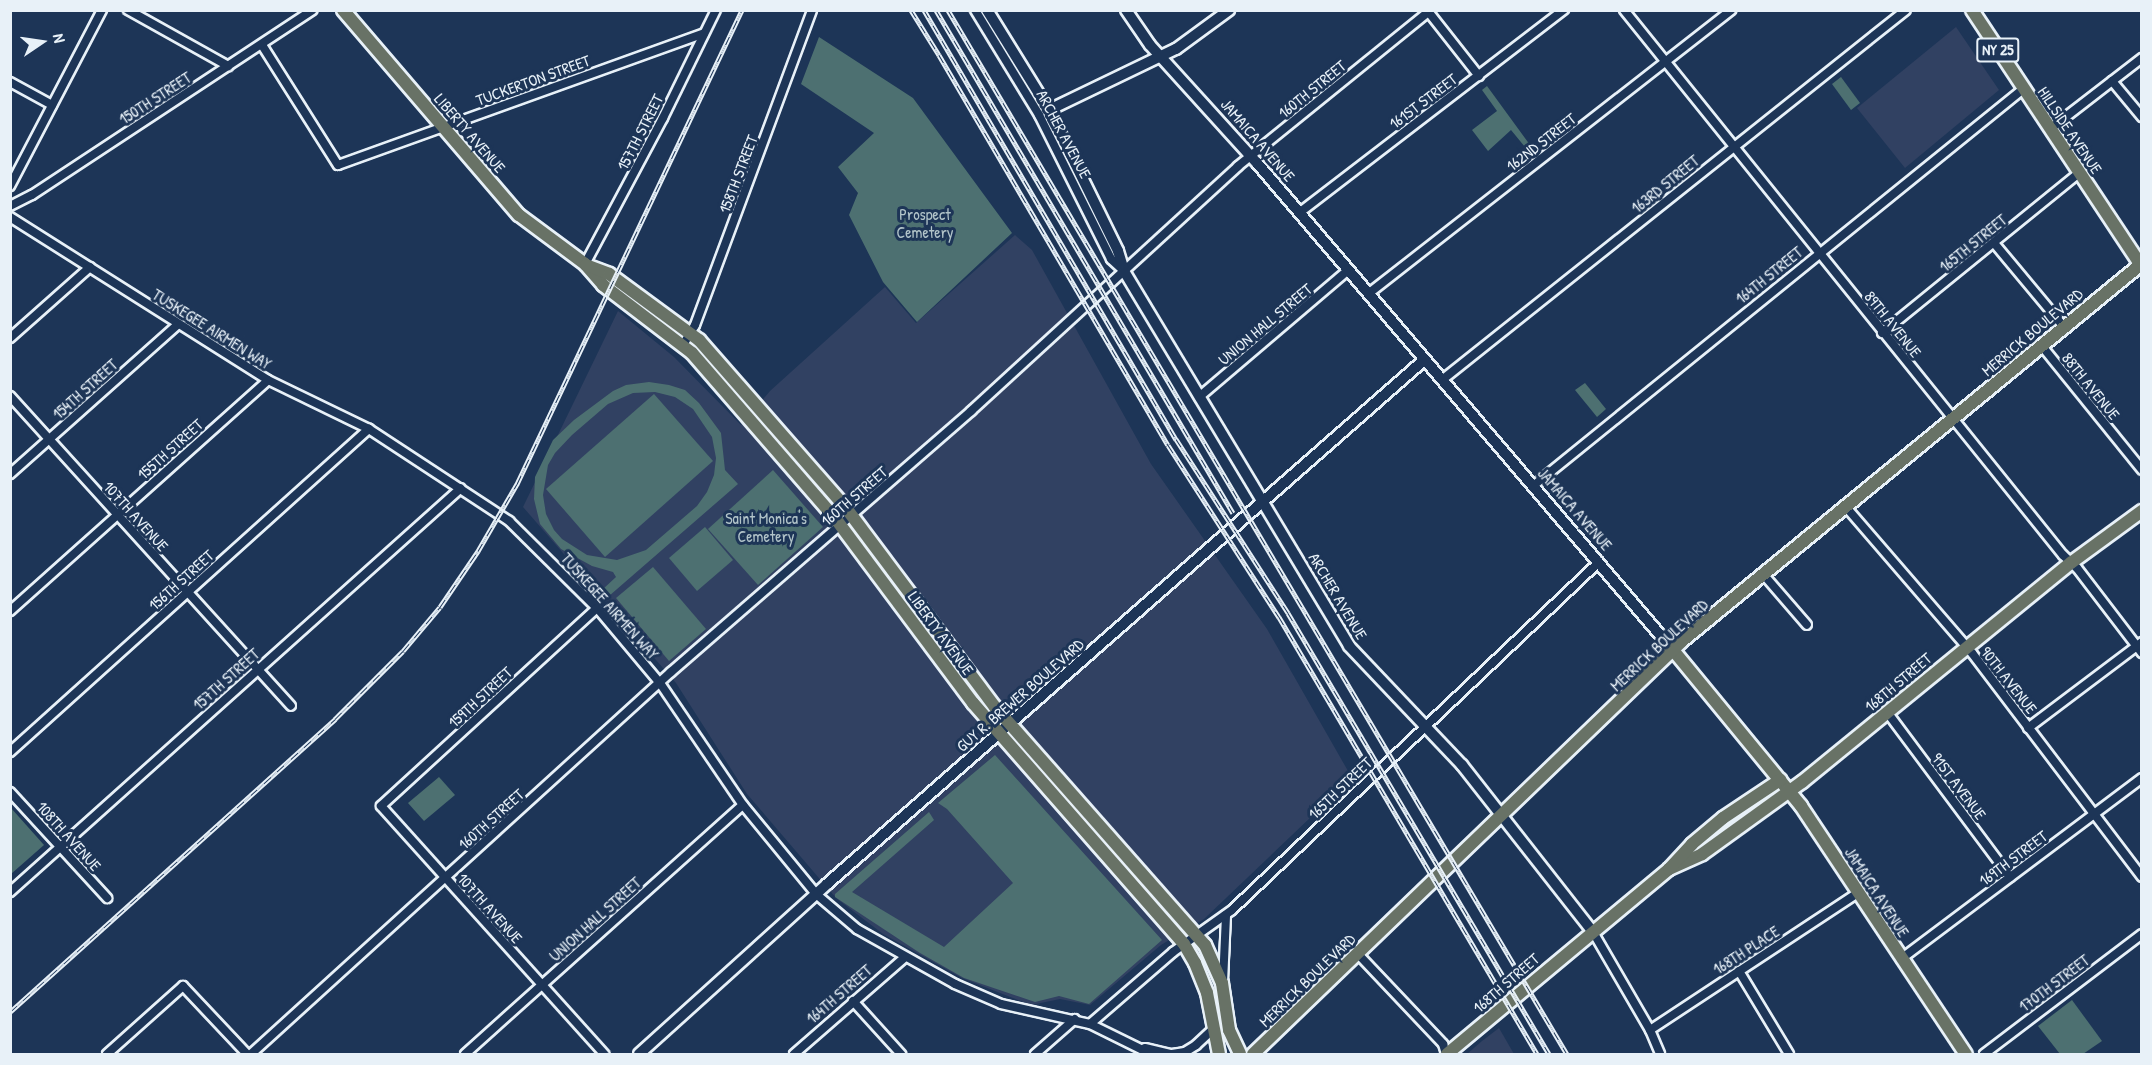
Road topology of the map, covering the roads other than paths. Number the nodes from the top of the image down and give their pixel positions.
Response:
1 (102, 10) edge
2 (128, 10) edge
3 (313, 10) edge
4 (343, 10) edge
5 (716, 10) edge
6 (813, 10) edge
7 (975, 10) edge
8 (987, 10) edge
9 (1126, 10) edge
10 (1229, 10) edge
11 (1564, 10) edge
12 (1624, 10) edge
13 (1731, 10) edge
14 (1906, 10) edge
15 (1972, 10) edge
16 (1427, 11) edge
17 (704, 33) junction
18 (262, 45) junction
19 (1162, 57) junction
20 (2142, 58) edge
21 (1665, 62) junction
22 (228, 66) junction
23 (1479, 76) junction
24 (2112, 81) junction
25 (10, 82) edge
26 (2024, 89) junction
27 (52, 105) junction
28 (1049, 110) junction
29 (1039, 115) junction
30 (2142, 117) edge
31 (443, 126) junction
32 (2050, 129) junction
33 (1734, 147) junction
34 (1250, 156) junction
35 (2079, 173) junction
36 (10, 186) edge
37 (10, 206) edge
38 (1299, 213) junction
39 (10, 217) edge
40 (1994, 243) junction
41 (1820, 254) junction
42 (585, 264) junction
43 (2141, 265) edge
44 (90, 267) junction
45 (1348, 270) junction
46 (1124, 271) junction
47 (1368, 294) junction
48 (177, 325) junction
49 (2064, 327) junction
50 (691, 333) junction
51 (1882, 333) junction
52 (10, 338) edge
53 (683, 345) junction
54 (2042, 346) junction
55 (1424, 360) junction
56 (268, 380) junction
57 (1442, 380) junction
58 (10, 396) edge
59 (1199, 397) junction
60 (1953, 419) junction
61 (369, 429) junction
62 (49, 440) junction
63 (2142, 470) edge
64 (10, 474) edge
65 (1533, 486) junction
66 (461, 488) junction
67 (1262, 502) junction
68 (1846, 507) junction
69 (2142, 511) edge
70 (117, 515) junction
71 (852, 516) junction
72 (842, 526) junction
73 (1599, 562) junction
74 (2072, 562) junction
75 (1763, 574) junction
76 (187, 592) junction
77 (597, 608) junction
78 (10, 611) edge
79 (1807, 624) dead end
80 (1966, 647) junction
81 (2140, 647) edge
82 (1673, 650) junction
83 (257, 670) junction
84 (660, 683) junction
85 (291, 706) dead end
86 (1887, 712) junction
87 (1010, 724) junction
88 (1424, 726) junction
89 (2028, 728) junction
90 (999, 734) junction
91 (10, 752) edge
92 (2142, 778) edge
93 (1780, 780) junction
94 (1789, 791) junction
95 (10, 792) edge
96 (743, 804) junction
97 (381, 807) joint
98 (2094, 814) junction
99 (1502, 816) junction
100 (60, 847) junction
101 (1670, 869) junction
102 (2010, 877) junction
103 (2142, 877) edge
104 (445, 879) junction
105 (10, 892) edge
106 (1858, 893) junction
107 (816, 894) junction
108 (107, 898) dead end
109 (1226, 915) junction
110 (1593, 932) junction
111 (2142, 934) edge
112 (1197, 935) junction
113 (1184, 944) junction
114 (1358, 954) junction
115 (905, 957) junction
116 (1901, 959) junction
117 (1739, 970) junction
118 (541, 985) junction
119 (1223, 989) junction
120 (853, 1001) junction
121 (1075, 1019) junction
122 (1090, 1024) junction
123 (1212, 1030) junction
124 (1650, 1030) junction
125 (1139, 1047) junction
126 (107, 1054) edge
127 (249, 1054) edge
128 (465, 1054) edge
129 (604, 1054) edge
130 (639, 1054) edge
131 (794, 1054) edge
132 (901, 1054) edge
133 (1035, 1054) edge
134 (1151, 1054) edge
135 (1219, 1054) edge
136 (1240, 1054) edge
137 (1253, 1054) edge
138 (1446, 1054) edge
139 (1660, 1054) edge
140 (1789, 1054) edge
141 (1966, 1054) edge
142 (1984, 1054) edge

1 - 27 street
2 - 22 street
3 - 18 street, 150TH STREET
4 - 31 main road, LIBERTY AVENUE
5 - 17 street, 157TH STREET
6 - 50 street, 158TH STREET
7 - 29 street, ARCHER AVENUE
8 - 28 main road, ARCHER AVENUE
9 - 19 main road, JAMAICA AVENUE
10 - 19 main road
11 - 23 street, 161ST STREET
12 - 21 street, 89TH AVENUE
13 - 21 street, 162ND STREET
14 - 33 street, 163RD STREET
15 - 26 main road, HILLSIDE AVENUE / NY 25
16 - 23 street
16 - 34 street, 160TH STREET
17 - 31 street, TUCKERTON STREET
17 - 42 street, 157TH STREET
18 - 22 street, 150TH STREET
18 - 31 street, TUCKERTON STREET
19 - 28 main road
19 - 34 main road, JAMAICA AVENUE
20 - 24 street
21 - 33 street, 89TH AVENUE
21 - 47 street, 162ND STREET
22 - 37 street, 150TH STREET
23 - 38 street, 161ST STREET
24 - 30 street
24 - 32 street
25 - 27 street
26 - 32 main road, HILLSIDE AVENUE / NY 25
26 - 41 street, 164TH STREET
27 - 36 street
28 - 29 street
28 - 46 main road, ARCHER AVENUE
29 - 46 street, ARCHER AVENUE
31 - 42 main road, LIBERTY AVENUE
32 - 35 main road, HILLSIDE AVENUE / NY 25
33 - 41 street, 89TH AVENUE
33 - 57 street, 163RD STREET
34 - 38 main road, JAMAICA AVENUE
34 - 46 street, 160TH STREET
35 - 40 street, 165TH STREET
35 - 43 main road, HILLSIDE AVENUE / NY 25
38 - 45 main road, JAMAICA AVENUE
39 - 44 street, TUSKEGEE AIRMEN WAY
40 - 49 street, 88TH AVENUE
40 - 51 street, 165TH STREET
41 - 51 street, 89TH AVENUE
41 - 65 street, 164TH STREET
42 - 50 main road, LIBERTY AVENUE
42 - 53 main road, LIBERTY AVENUE
43 - 49 main road, MERRICK BOULEVARD
44 - 48 street, TUSKEGEE AIRMEN WAY
44 - 52 street
45 - 47 main road, JAMAICA AVENUE
45 - 59 street, UNION HALL STREET
46 - 59 main road, ARCHER AVENUE
46 - 71 street, 160TH STREET
47 - 55 main road, JAMAICA AVENUE
48 - 56 street, TUSKEGEE AIRMEN WAY
48 - 62 street, 154TH STREET
49 - 54 main road, MERRICK BOULEVARD
50 - 53 street, 158TH STREET
50 - 71 main road, LIBERTY AVENUE
51 - 60 street, 89TH AVENUE
53 - 72 main road, LIBERTY AVENUE
54 - 60 main road, MERRICK BOULEVARD
54 - 63 street, 88TH AVENUE
55 - 57 main road, JAMAICA AVENUE
55 - 67 main road, GUY R. BREWER BOULEVARD
56 - 61 street, TUSKEGEE AIRMEN WAY
56 - 70 street, 155TH STREET
57 - 65 main road, JAMAICA AVENUE
58 - 62 street, 107TH AVENUE
59 - 67 main road, ARCHER AVENUE
60 - 68 main road, MERRICK BOULEVARD
60 - 74 street, 89TH AVENUE
61 - 66 street, TUSKEGEE AIRMEN WAY
61 - 76 street, 156TH STREET
62 - 64 street, 154TH STREET
62 - 70 street, 107TH AVENUE
65 - 73 main road, JAMAICA AVENUE
66 - 77 street, TUSKEGEE AIRMEN WAY
66 - 83 street, 157TH STREET
67 - 87 main road, GUY R. BREWER BOULEVARD
67 - 88 main road, ARCHER AVENUE
68 - 75 main road, MERRICK BOULEVARD
68 - 80 street, 90TH AVENUE
69 - 74 main road, 168TH STREET
70 - 76 street, 107TH AVENUE
70 - 78 street, 155TH STREET
71 - 72 street, 160TH STREET
71 - 87 main road, LIBERTY AVENUE
72 - 84 street, 160TH STREET
72 - 90 main road, LIBERTY AVENUE
73 - 82 main road, JAMAICA AVENUE
73 - 88 street, 165TH STREET
74 - 80 main road, 168TH STREET
74 - 81 street, 89TH AVENUE
75 - 79 street
75 - 82 main road, MERRICK BOULEVARD
76 - 83 street, 107TH AVENUE
76 - 91 street, 156TH STREET
77 - 84 street, TUSKEGEE AIRMEN WAY
77 - 97 street, 159TH STREET
80 - 86 main road, 168TH STREET
80 - 89 street, 90TH AVENUE
81 - 89 street
82 - 93 main road, JAMAICA AVENUE
82 - 99 main road, MERRICK BOULEVARD
83 - 85 street, 107TH AVENUE
83 - 100 street, 157TH STREET
84 - 96 street, TUSKEGEE AIRMEN WAY
84 - 104 street, 160TH STREET
86 - 94 main road, 168TH STREET
86 - 102 street, 91ST AVENUE
87 - 90 main road, GUY R. BREWER BOULEVARD
87 - 112 main road, LIBERTY AVENUE
88 - 99 main road, ARCHER AVENUE
88 - 109 street, 165TH STREET
89 - 98 street, 90TH AVENUE
90 - 107 main road, GUY R. BREWER BOULEVARD
90 - 113 main road, LIBERTY AVENUE
92 - 98 street, 169TH STREET
93 - 94 main road, JAMAICA AVENUE
93 - 101 main road, 168TH STREET
94 - 101 main road, 168TH STREET
94 - 106 main road, JAMAICA AVENUE
95 - 100 street, 108TH AVENUE
96 - 107 street, TUSKEGEE AIRMEN WAY
96 - 118 street, UNION HALL STREET
97 - 104 street, 107TH AVENUE
98 - 102 street, 169TH STREET
98 - 103 street, 90TH AVENUE
99 - 110 main road, ARCHER AVENUE
99 - 114 main road, MERRICK BOULEVARD
100 - 105 street, 157TH STREET
100 - 108 street, 108TH AVENUE
101 - 110 main road, 168TH STREET
102 - 116 street, 169TH STREET
104 - 118 street, 107TH AVENUE
104 - 127 street, 160TH STREET
106 - 116 main road, JAMAICA AVENUE
106 - 117 street, 168TH PLACE
107 - 115 street, TUSKEGEE AIRMEN WAY
107 - 130 main road, GUY R. BREWER BOULEVARD
109 - 112 street, 165TH STREET
109 - 119 street, LIBERTY AVENUE
110 - 124 street
110 - 138 main road, 168TH STREET
111 - 142 street, 170TH STREET
112 - 113 street, 165TH STREET
112 - 119 main road, LIBERTY AVENUE
113 - 122 street, 165TH STREET
113 - 123 main road, LIBERTY AVENUE
114 - 137 main road, MERRICK BOULEVARD
114 - 138 street
115 - 120 street, 164TH STREET
115 - 121 street, TUSKEGEE AIRMEN WAY
116 - 141 main road, JAMAICA AVENUE
117 - 124 street, 168TH PLACE
117 - 140 street
118 - 128 street, UNION HALL STREET
118 - 129 street, 107TH AVENUE
119 - 136 main road, LIBERTY AVENUE
120 - 131 street, 164TH STREET
120 - 132 street
121 - 122 street, TUSKEGEE AIRMEN WAY
121 - 133 street
122 - 125 street, TUSKEGEE AIRMEN WAY
123 - 125 street, TUSKEGEE AIRMEN WAY
123 - 135 main road, LIBERTY AVENUE
124 - 139 street
125 - 134 street, TUSKEGEE AIRMEN WAY
126 - 127 street

